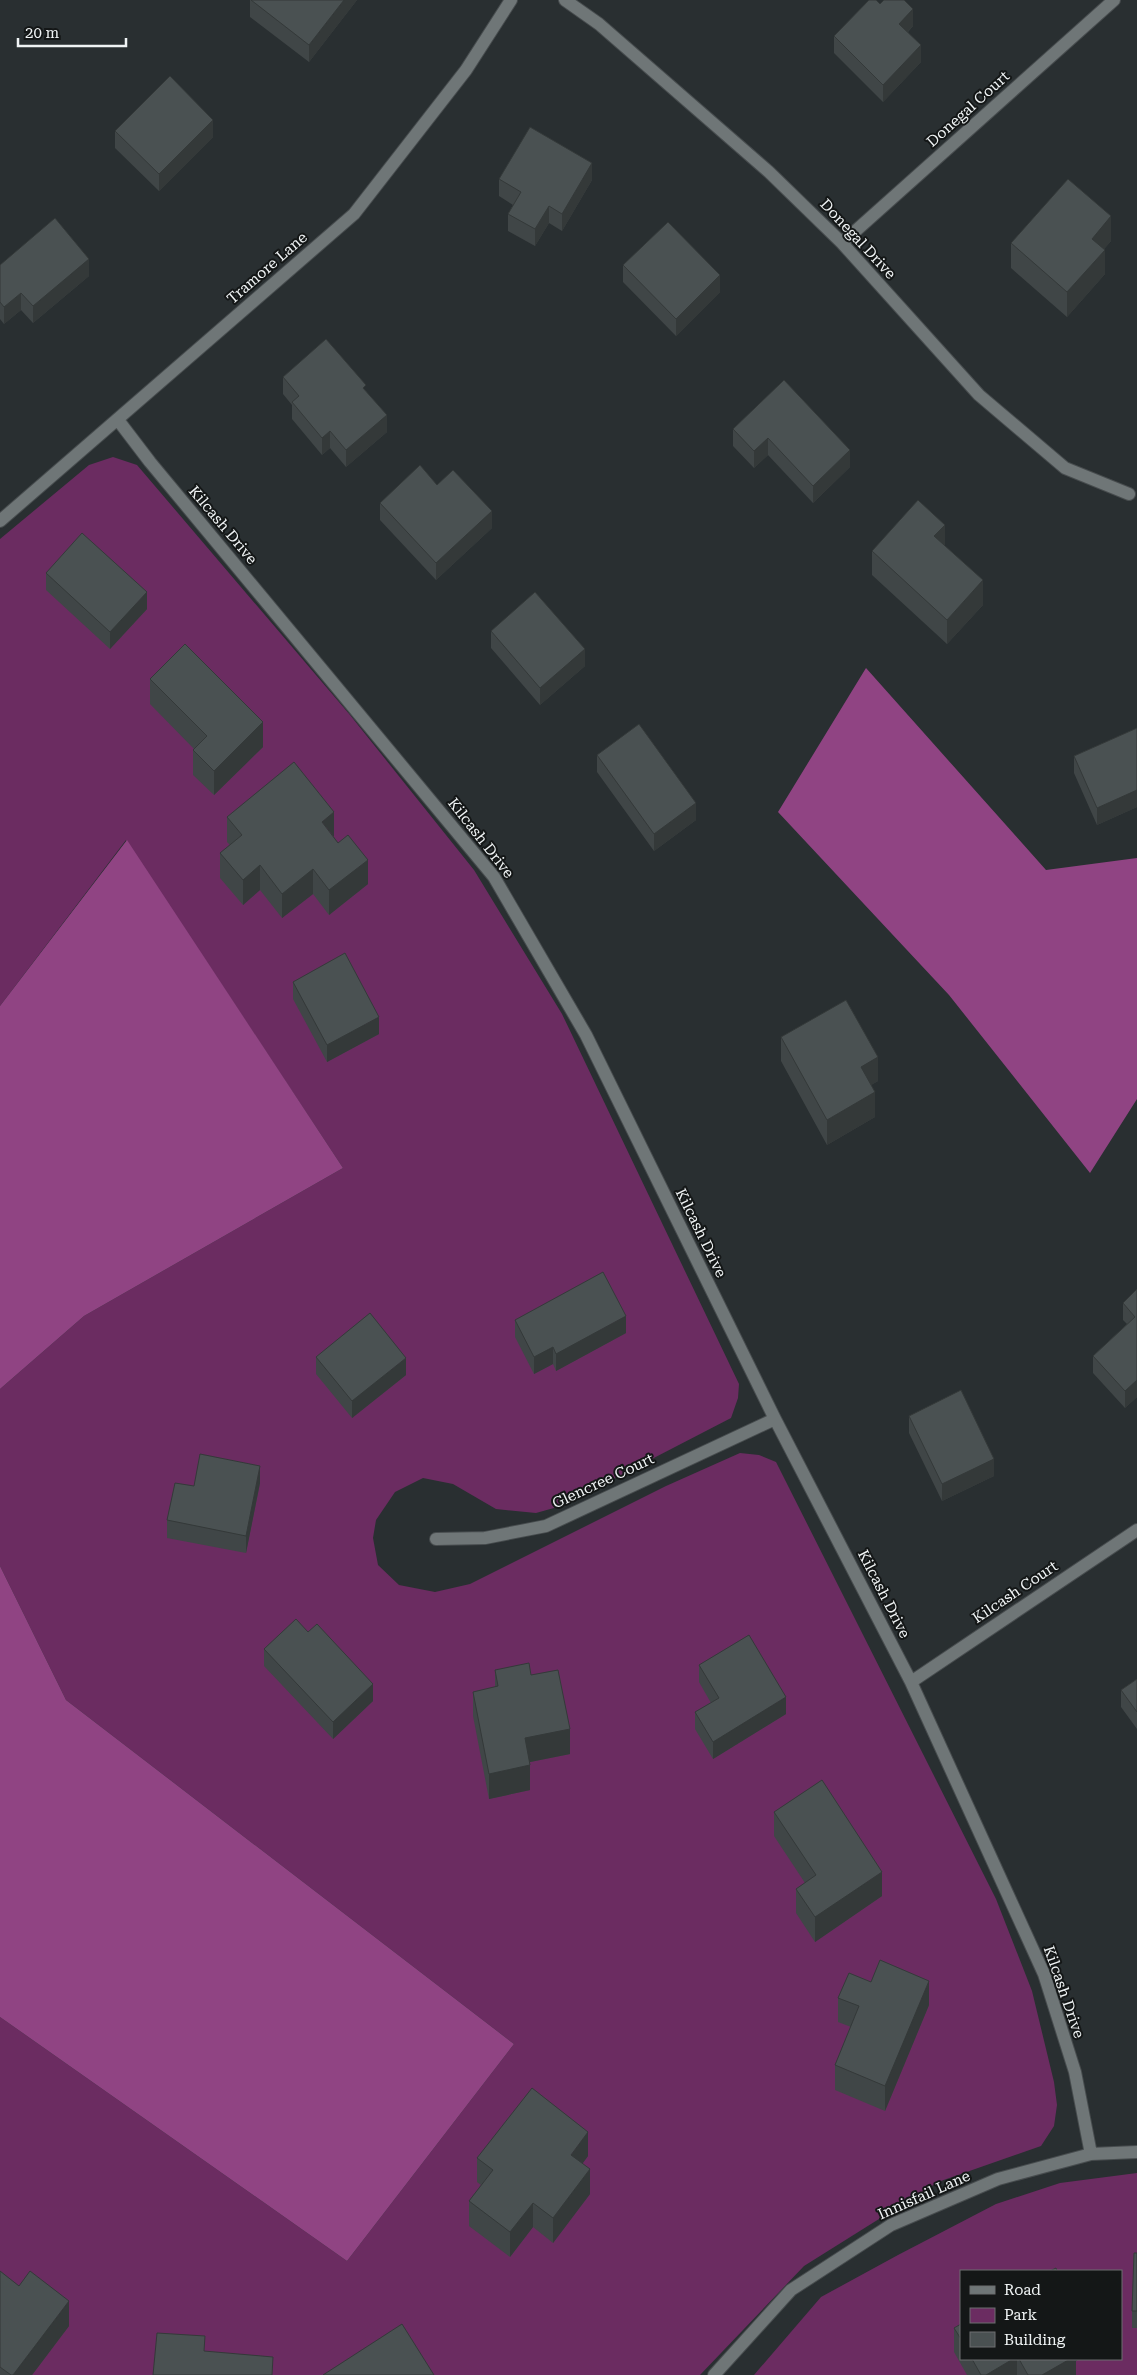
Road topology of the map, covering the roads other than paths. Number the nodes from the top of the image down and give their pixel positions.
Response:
1 (511, 0) edge
2 (565, 0) edge
3 (1114, 0) edge
4 (842, 243) junction
5 (118, 420) junction
6 (1129, 494) dead end
7 (0, 522) edge
8 (775, 1419) junction
9 (1137, 1530) edge
10 (436, 1539) dead end
11 (911, 1682) junction
12 (1137, 2152) edge
13 (1092, 2154) junction
14 (714, 2375) edge

1 - 5 street, Tramore Lane
2 - 4 street, Donegal Drive
3 - 4 street, Donegal Court
4 - 6 street, Donegal Drive
5 - 7 street, Tramore Lane
5 - 8 street, Kilcash Drive
8 - 10 street, Glencree Court
8 - 11 street, Kilcash Drive
9 - 11 street, Kilcash Court
11 - 13 street, Kilcash Drive
12 - 13 street, Innisfail Lane
13 - 14 street, Innisfail Lane

